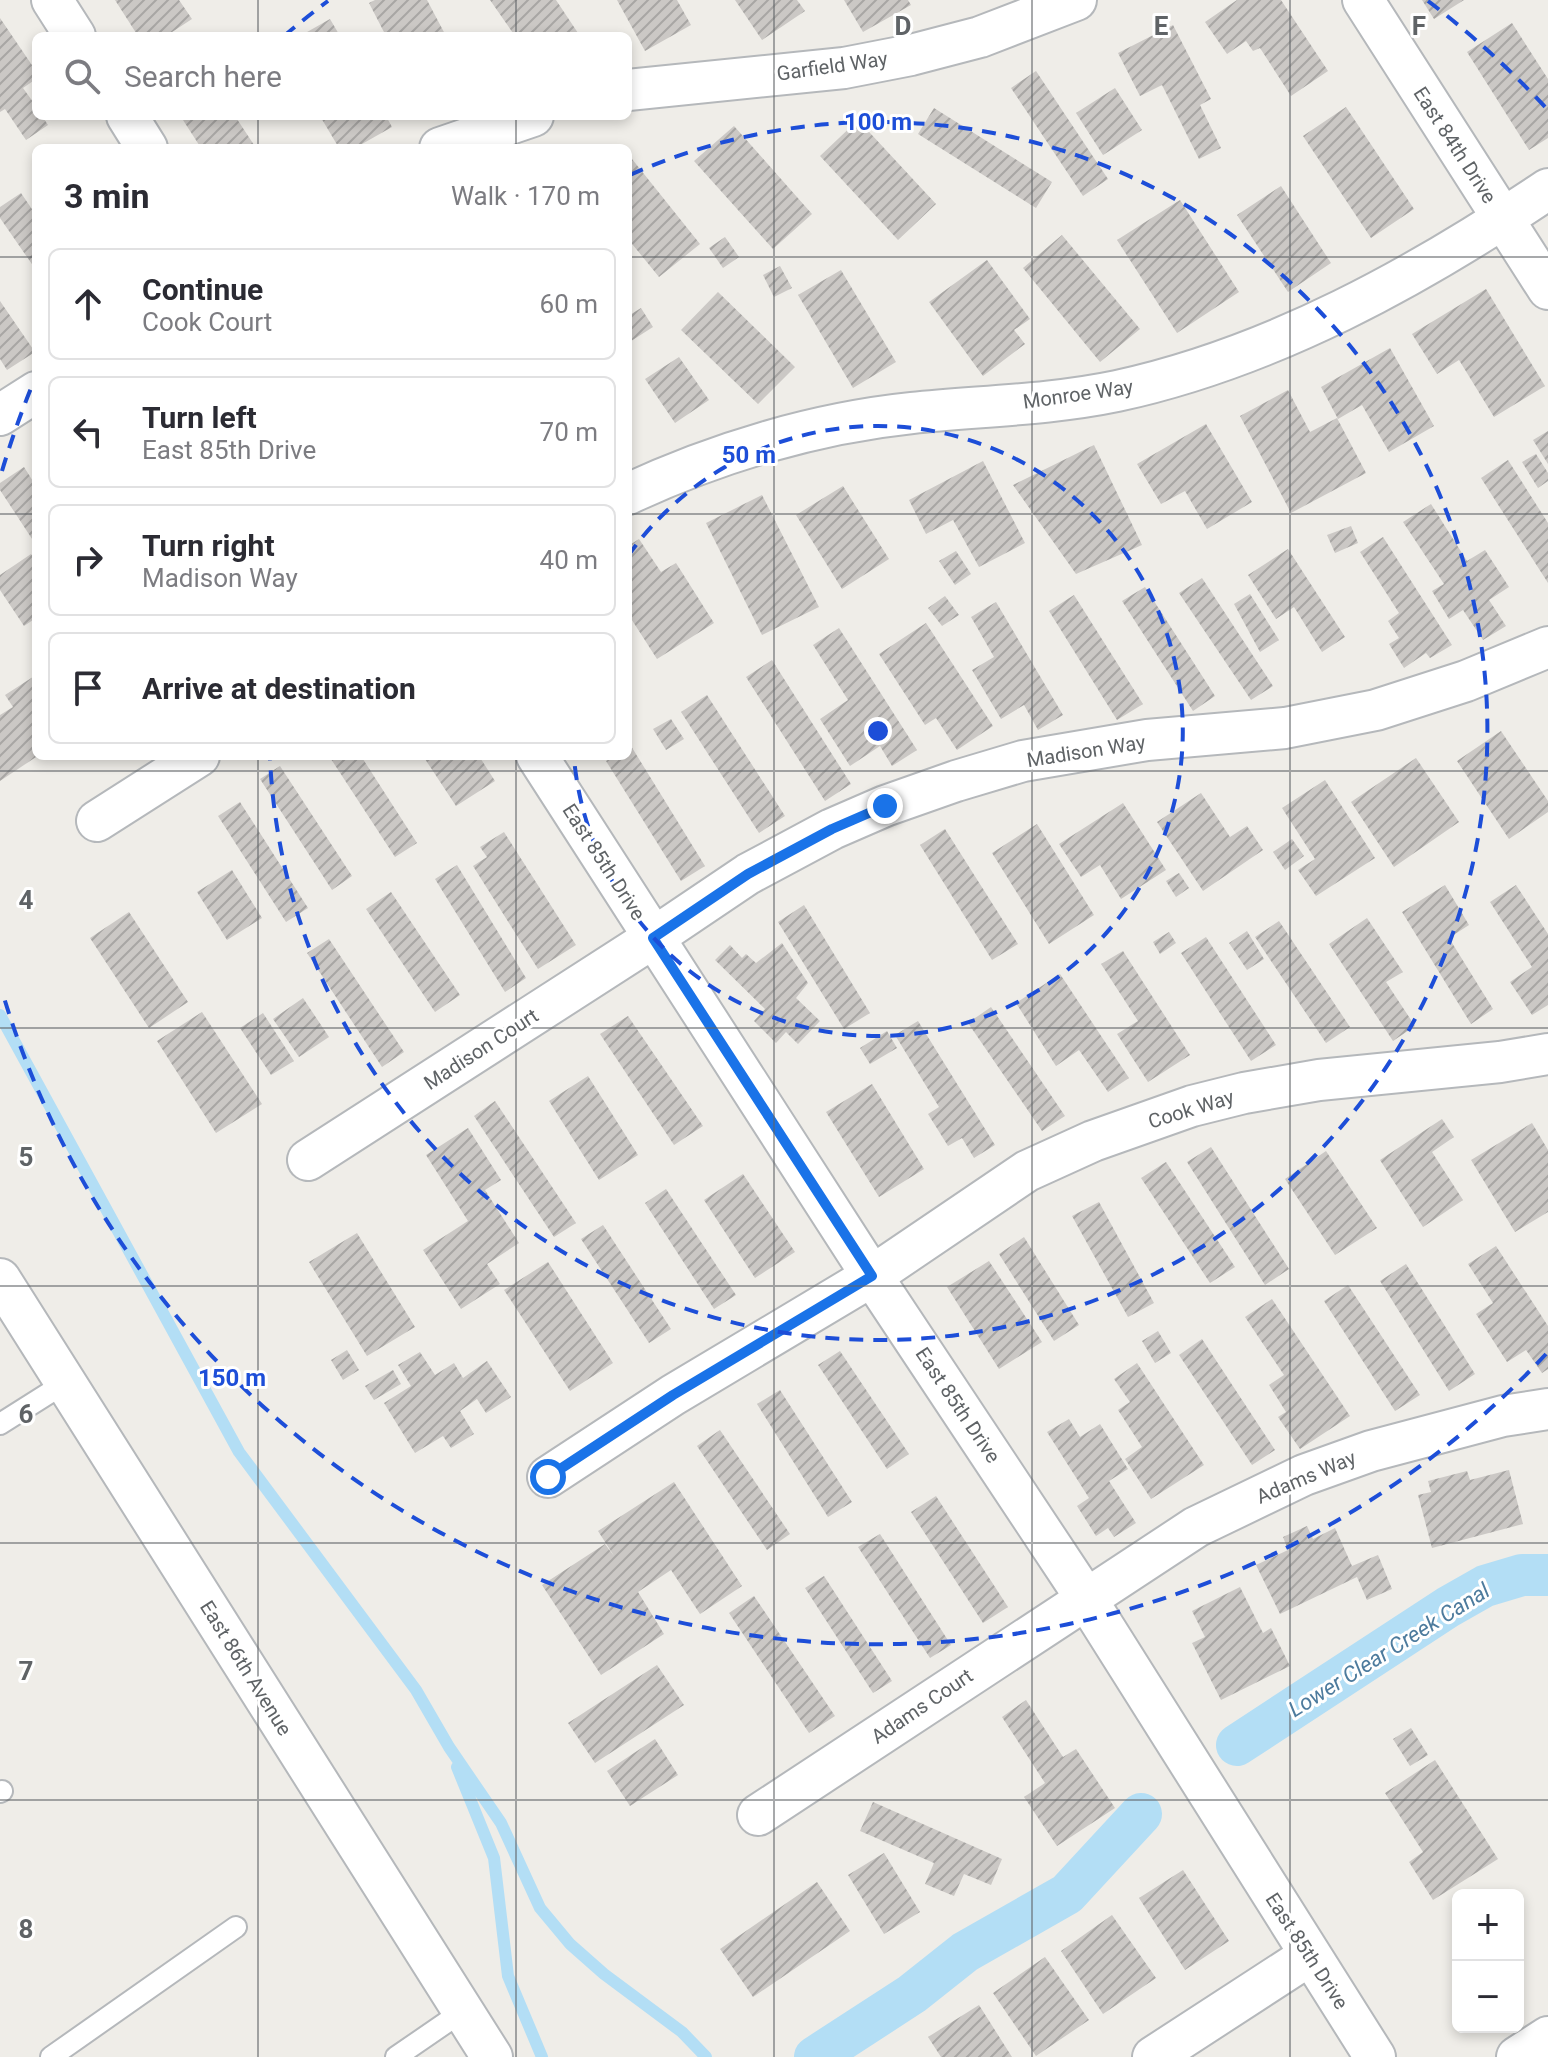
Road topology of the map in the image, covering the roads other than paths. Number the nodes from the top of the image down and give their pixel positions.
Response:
1 (52, 0) edge
2 (1076, 0) edge
3 (1363, 0) edge
4 (72, 32) edge
5 (632, 90) edge
6 (130, 120) edge
7 (521, 120) edge
8 (144, 144) edge
9 (452, 144) edge
10 (1548, 189) edge
11 (1502, 219) junction
12 (1548, 289) edge
13 (32, 395) edge
14 (0, 415) edge
15 (632, 492) edge
16 (1548, 647) edge
17 (193, 760) edge
18 (540, 760) edge
19 (97, 821) dead end
20 (653, 938) junction
21 (1548, 1054) edge
22 (308, 1160) dead end
23 (872, 1276) junction
24 (0, 1279) edge
25 (65, 1383) junction
26 (1548, 1409) edge
27 (0, 1424) edge
28 (548, 1477) dead end
29 (1085, 1597) junction
30 (758, 1815) dead end
31 (236, 1927) dead end
32 (1310, 1955) junction
33 (463, 2011) junction
34 (1548, 2037) edge
35 (51, 2057) edge
36 (396, 2057) edge
37 (492, 2057) edge
38 (1153, 2057) edge
39 (1375, 2057) edge
40 (1517, 2057) edge

1 - 4 street
2 - 5 street, Garfield Way
3 - 11 street, East 84th Drive
6 - 8 street
7 - 9 street
10 - 11 street, Monroe Way
11 - 12 street, East 84th Drive
11 - 15 street, Monroe Way
13 - 14 street
16 - 20 street, Madison Way
17 - 19 street
18 - 20 street, East 85th Drive
20 - 22 street, Madison Court
20 - 23 street, East 85th Drive
21 - 23 street, Cook Way
23 - 28 street, Cook Way
23 - 29 street, East 85th Drive
24 - 25 street, East 86th Avenue
25 - 27 lane
25 - 33 street, East 86th Avenue
26 - 29 street, Adams Way
29 - 30 street, Adams Court
29 - 32 street, East 85th Drive
31 - 35 lane
32 - 38 street
32 - 39 street, East 85th Drive
33 - 36 lane
33 - 37 street, East 86th Avenue
34 - 40 street

